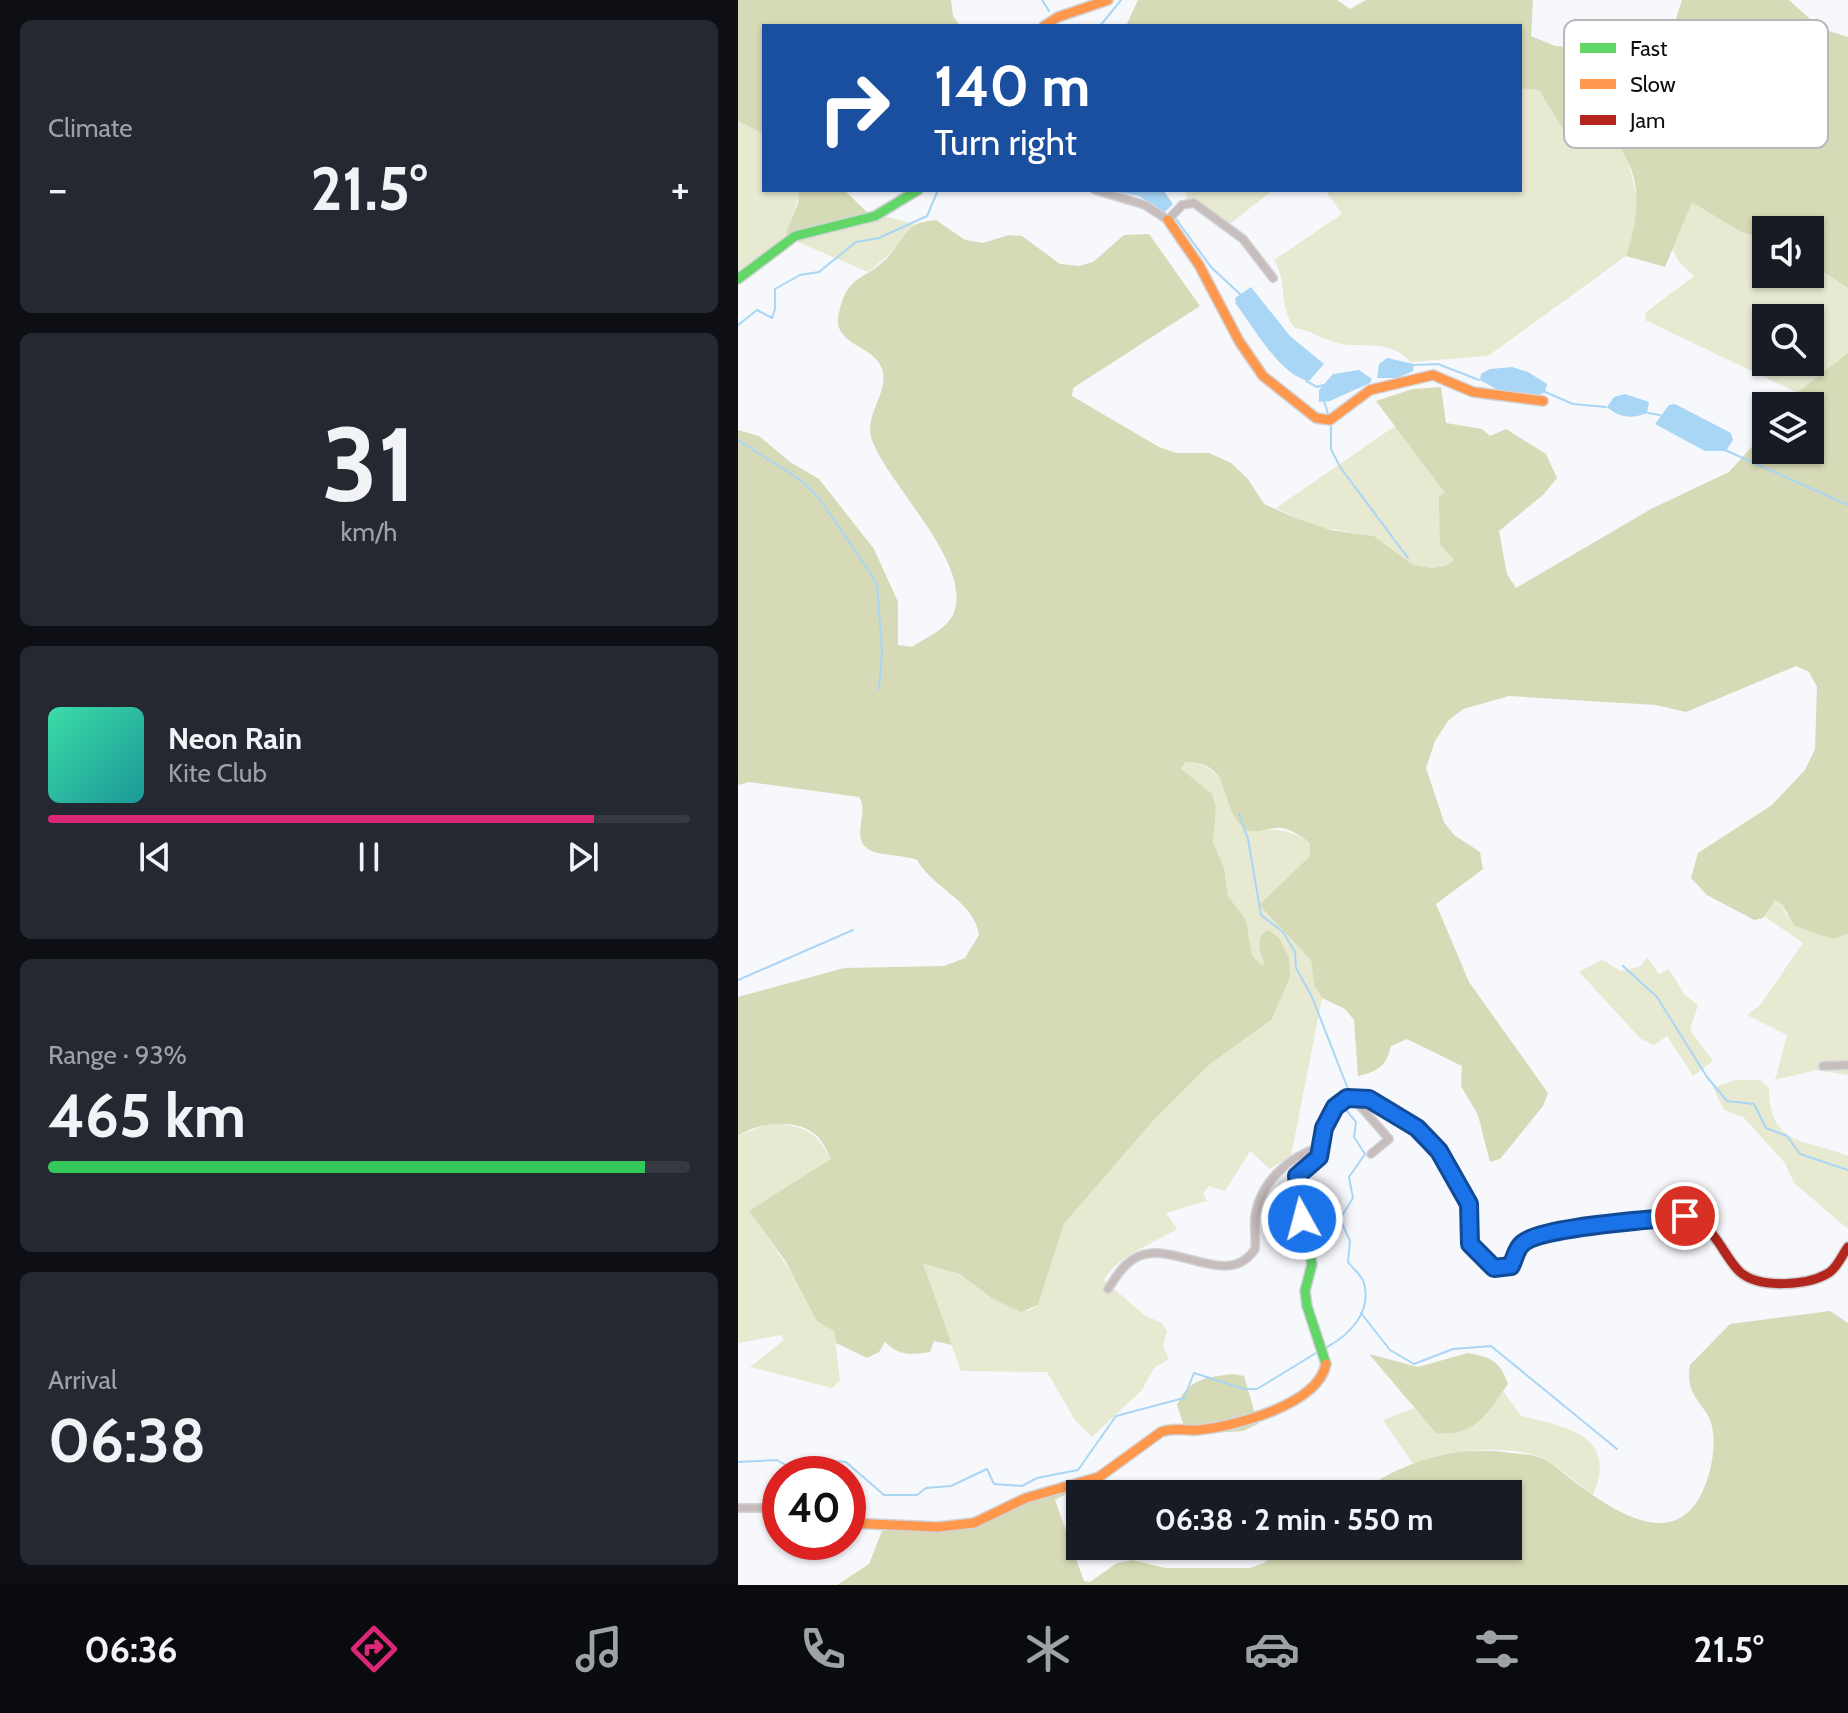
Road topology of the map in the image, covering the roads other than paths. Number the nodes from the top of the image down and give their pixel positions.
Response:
1 (1108, 0) edge
2 (1047, 24) edge
3 (915, 192) edge
4 (1102, 192) edge
5 (1168, 220) junction
6 (1273, 278) dead end
7 (738, 279) edge
8 (1543, 401) dead end
9 (1848, 1065) edge
10 (1823, 1066) dead end
11 (1352, 1097) junction
12 (1321, 1147) junction
13 (1371, 1154) dead end
14 (1848, 1247) edge
15 (1108, 1289) dead end
16 (738, 1508) edge
17 (762, 1508) edge
18 (866, 1524) edge

1 - 2 street
3 - 7 street
4 - 5 street
5 - 6 street
5 - 8 street
9 - 10 street
11 - 12 street
11 - 13 street
11 - 14 street
12 - 15 street
12 - 18 street
16 - 17 street

